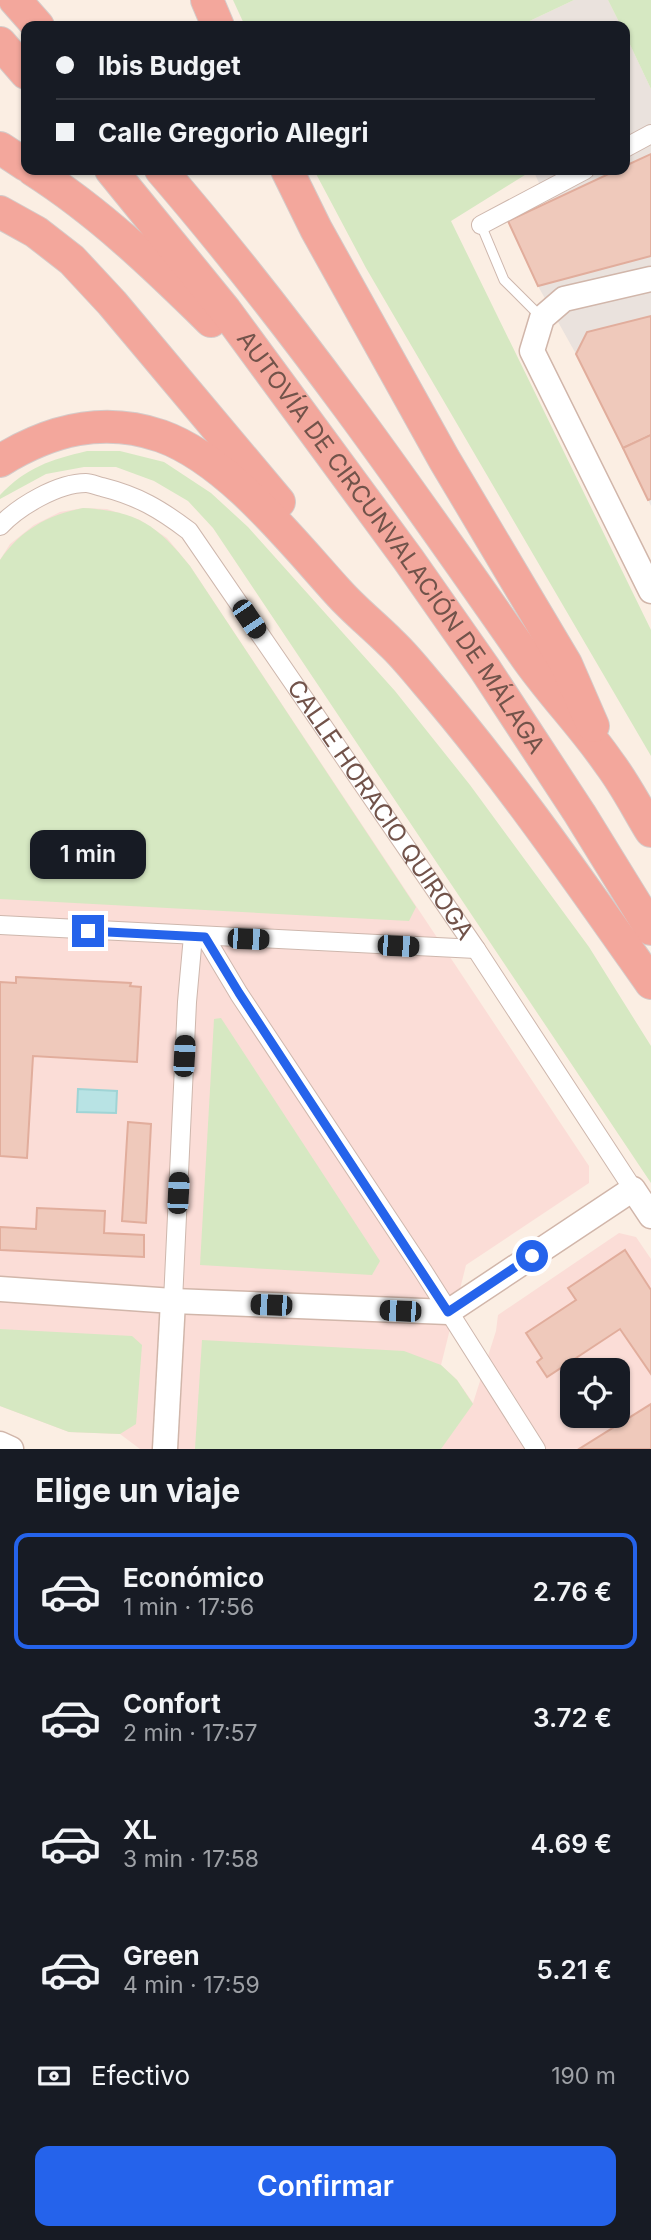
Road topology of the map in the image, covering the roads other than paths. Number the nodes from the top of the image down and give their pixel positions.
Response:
1 (15, 0) edge
2 (207, 0) edge
3 (34, 21) edge
4 (216, 21) edge
5 (0, 43) edge
6 (21, 67) edge
7 (651, 134) edge
8 (630, 145) edge
9 (0, 148) edge
10 (21, 162) edge
11 (41, 175) edge
12 (115, 175) edge
13 (165, 175) edge
14 (289, 175) edge
15 (575, 175) edge
16 (0, 212) edge
17 (481, 225) joint
18 (651, 279) edge
19 (542, 318) junction
20 (264, 363) junction
21 (0, 461) edge
22 (0, 526) edge
23 (651, 591) edge
24 (391, 643) junction
25 (609, 763) junction
26 (651, 831) edge
27 (2, 927) edge
28 (651, 929) edge
29 (199, 937) junction
30 (476, 949) junction
31 (651, 983) edge
32 (633, 1189) junction
33 (651, 1216) edge
34 (0, 1289) edge
35 (173, 1301) junction
36 (448, 1312) junction
37 (166, 1438) edge
38 (0, 1444) edge
39 (11, 1449) edge
40 (157, 1449) edge
41 (536, 1449) edge

1 - 3 highway
2 - 4 highway
5 - 6 highway
7 - 8 street
9 - 10 highway
11 - 20 highway
12 - 20 highway, AUTOVÍA DE CIRCUNVALACIÓN DE MÁLAGA
13 - 25 highway, AUTOVÍA DE CIRCUNVALACIÓN DE MÁLAGA
14 - 25 highway
15 - 17 street
16 - 24 highway
17 - 19 lane
18 - 19 street
19 - 23 street
20 - 28 highway, AUTOVÍA DE CIRCUNVALACIÓN DE MÁLAGA
21 - 24 highway
22 - 30 street, CALLE HORACIO QUIROGA
24 - 31 highway
25 - 26 highway, AUTOVÍA DE CIRCUNVALACIÓN DE MÁLAGA
27 - 29 street
29 - 30 street
29 - 35 street
29 - 36 street
30 - 32 street, CALLE HORACIO QUIROGA
32 - 33 street, CALLE HORACIO QUIROGA
32 - 36 street
34 - 35 street
35 - 36 street
35 - 37 street
36 - 41 street
37 - 40 street
38 - 39 street

